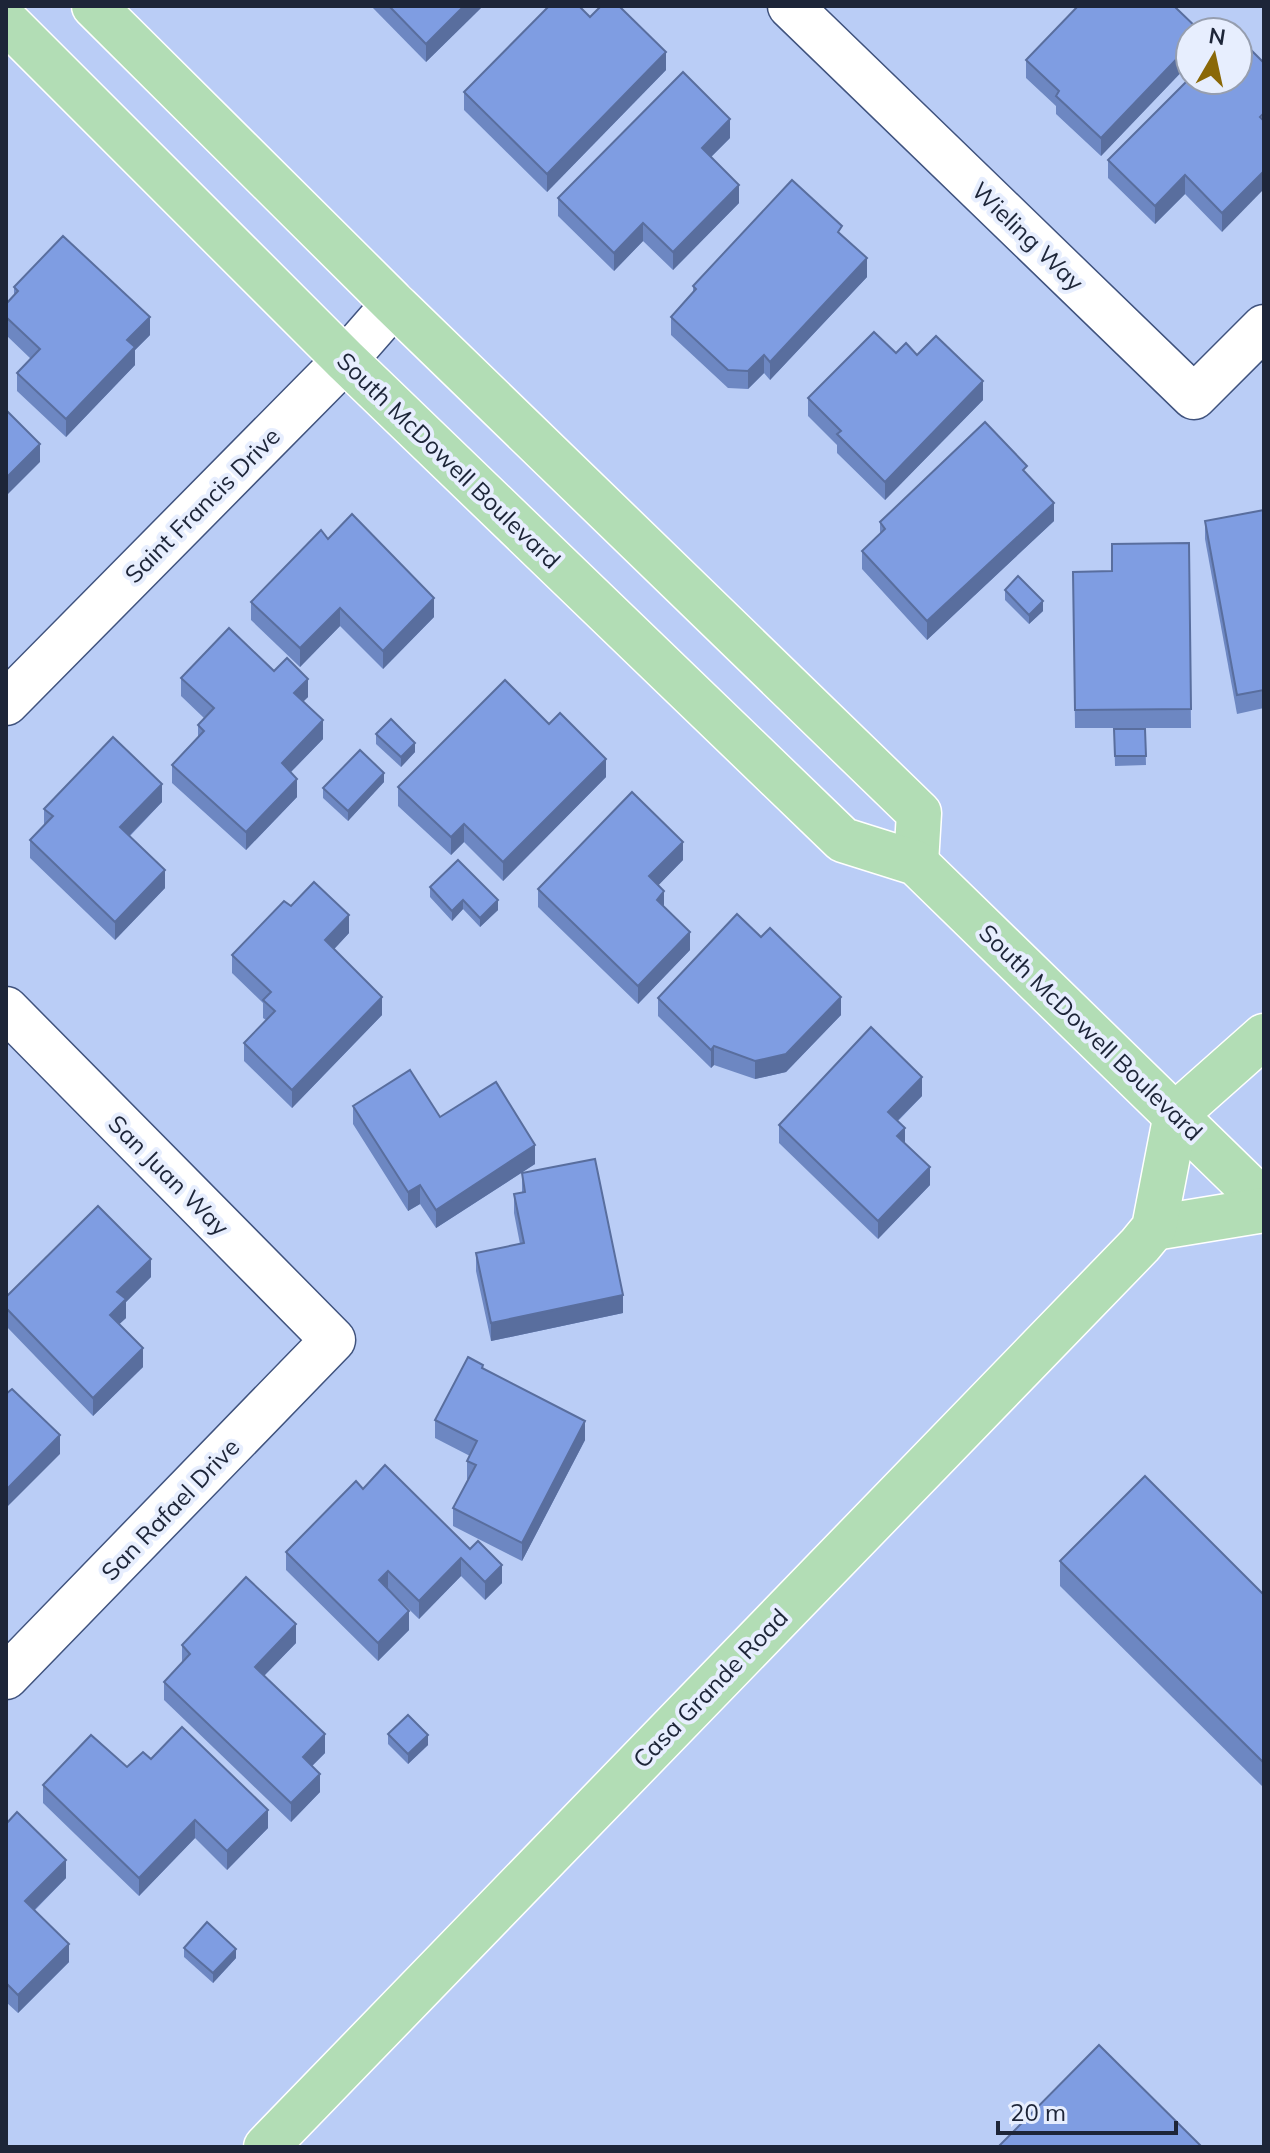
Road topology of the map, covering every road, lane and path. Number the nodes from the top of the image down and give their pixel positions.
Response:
1 (94, 6) edge
2 (790, 6) edge
3 (6, 21) edge
4 (394, 304) junction
5 (1264, 327) edge
6 (345, 360) junction
7 (6, 703) edge
8 (916, 863) junction
9 (6, 1009) edge
10 (1264, 1036) edge
11 (1176, 1114) junction
12 (1264, 1202) edge
13 (1264, 1210) edge
14 (1154, 1228) junction
15 (333, 1340) joint
16 (6, 1677) edge
17 (266, 2147) edge

1 - 4 main road
2 - 5 street, Wieling Way
3 - 6 main road, South McDowell Boulevard
4 - 6 street, Saint Francis Drive
4 - 8 main road
6 - 7 street, Saint Francis Drive
6 - 8 main road, South McDowell Boulevard
8 - 11 main road, South McDowell Boulevard
9 - 15 street, San Juan Way
10 - 11 main road
11 - 12 main road, South McDowell Boulevard
11 - 14 main road
13 - 14 main road
14 - 17 main road, Casa Grande Road
15 - 16 street, San Rafael Drive

